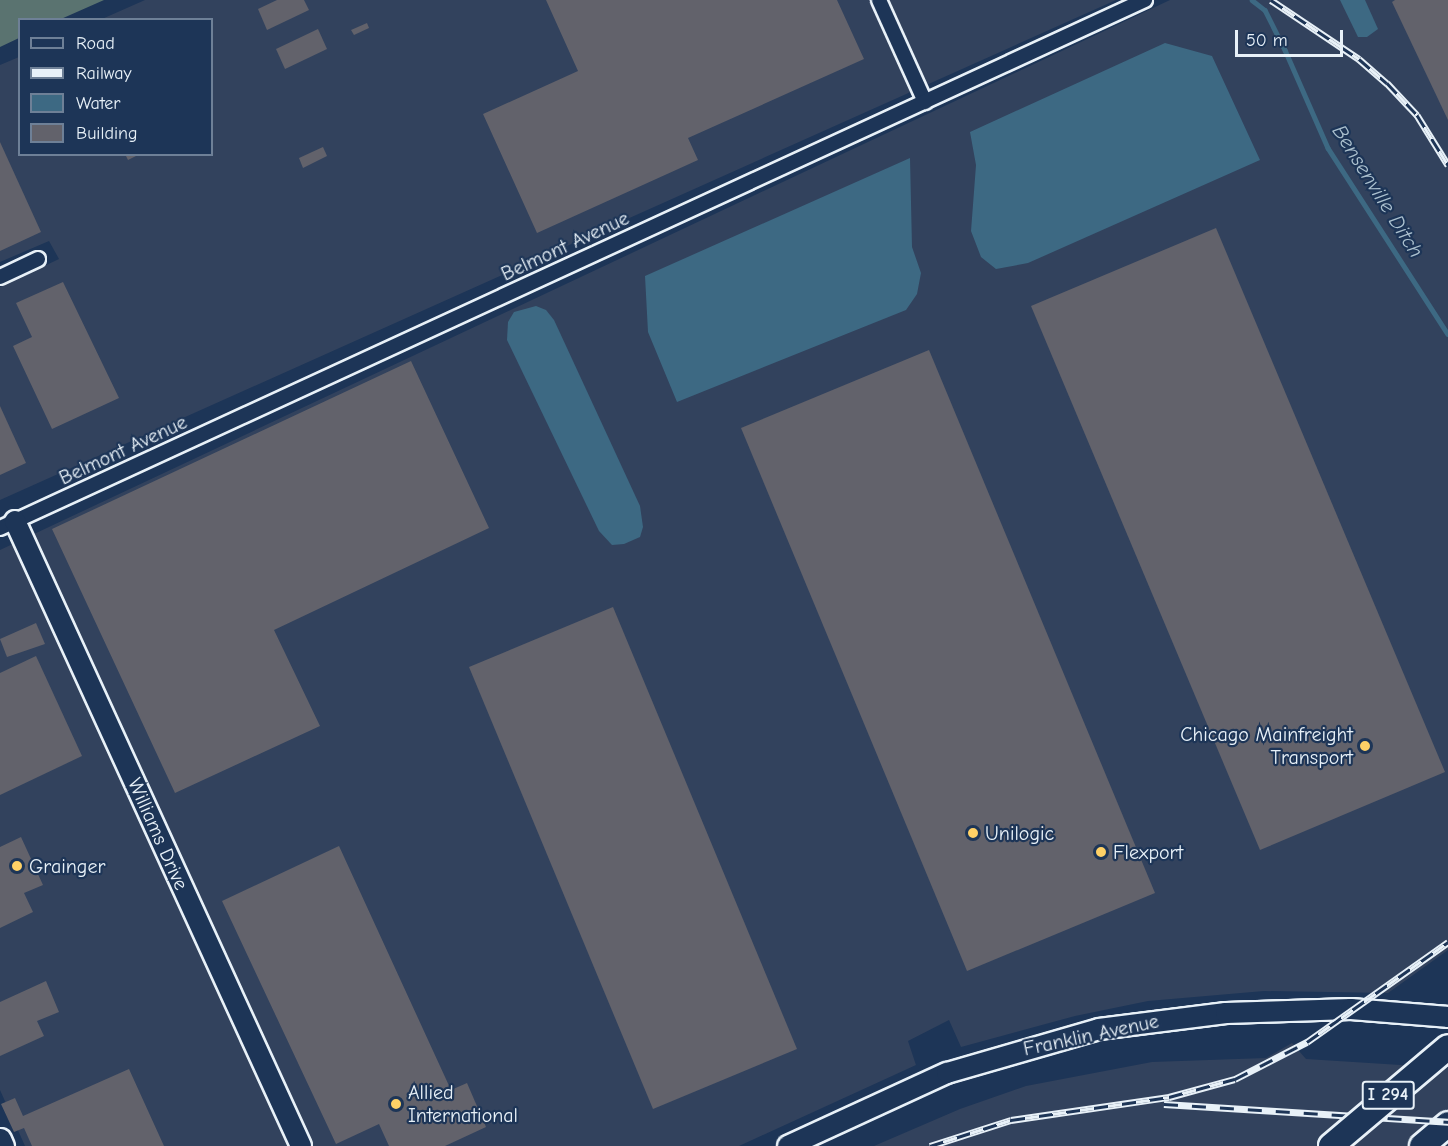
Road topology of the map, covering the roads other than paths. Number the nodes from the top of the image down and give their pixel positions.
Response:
1 (879, 0) edge
2 (1145, 0) edge
3 (925, 102) junction
4 (39, 259) dead end
5 (0, 277) edge
6 (8, 524) edge
7 (1448, 1017) edge
8 (1448, 1047) edge
9 (1448, 1124) edge
10 (0, 1139) edge
11 (3, 1146) edge
12 (301, 1146) edge
13 (788, 1146) edge
14 (1331, 1146) edge
15 (1422, 1146) edge

1 - 3 street
2 - 3 street, Belmont Avenue
3 - 6 street, Belmont Avenue
4 - 5 street
6 - 12 main road, Williams Drive
7 - 13 main road, Franklin Avenue
8 - 14 highway, I 294, bridge
9 - 15 highway
10 - 11 main road

